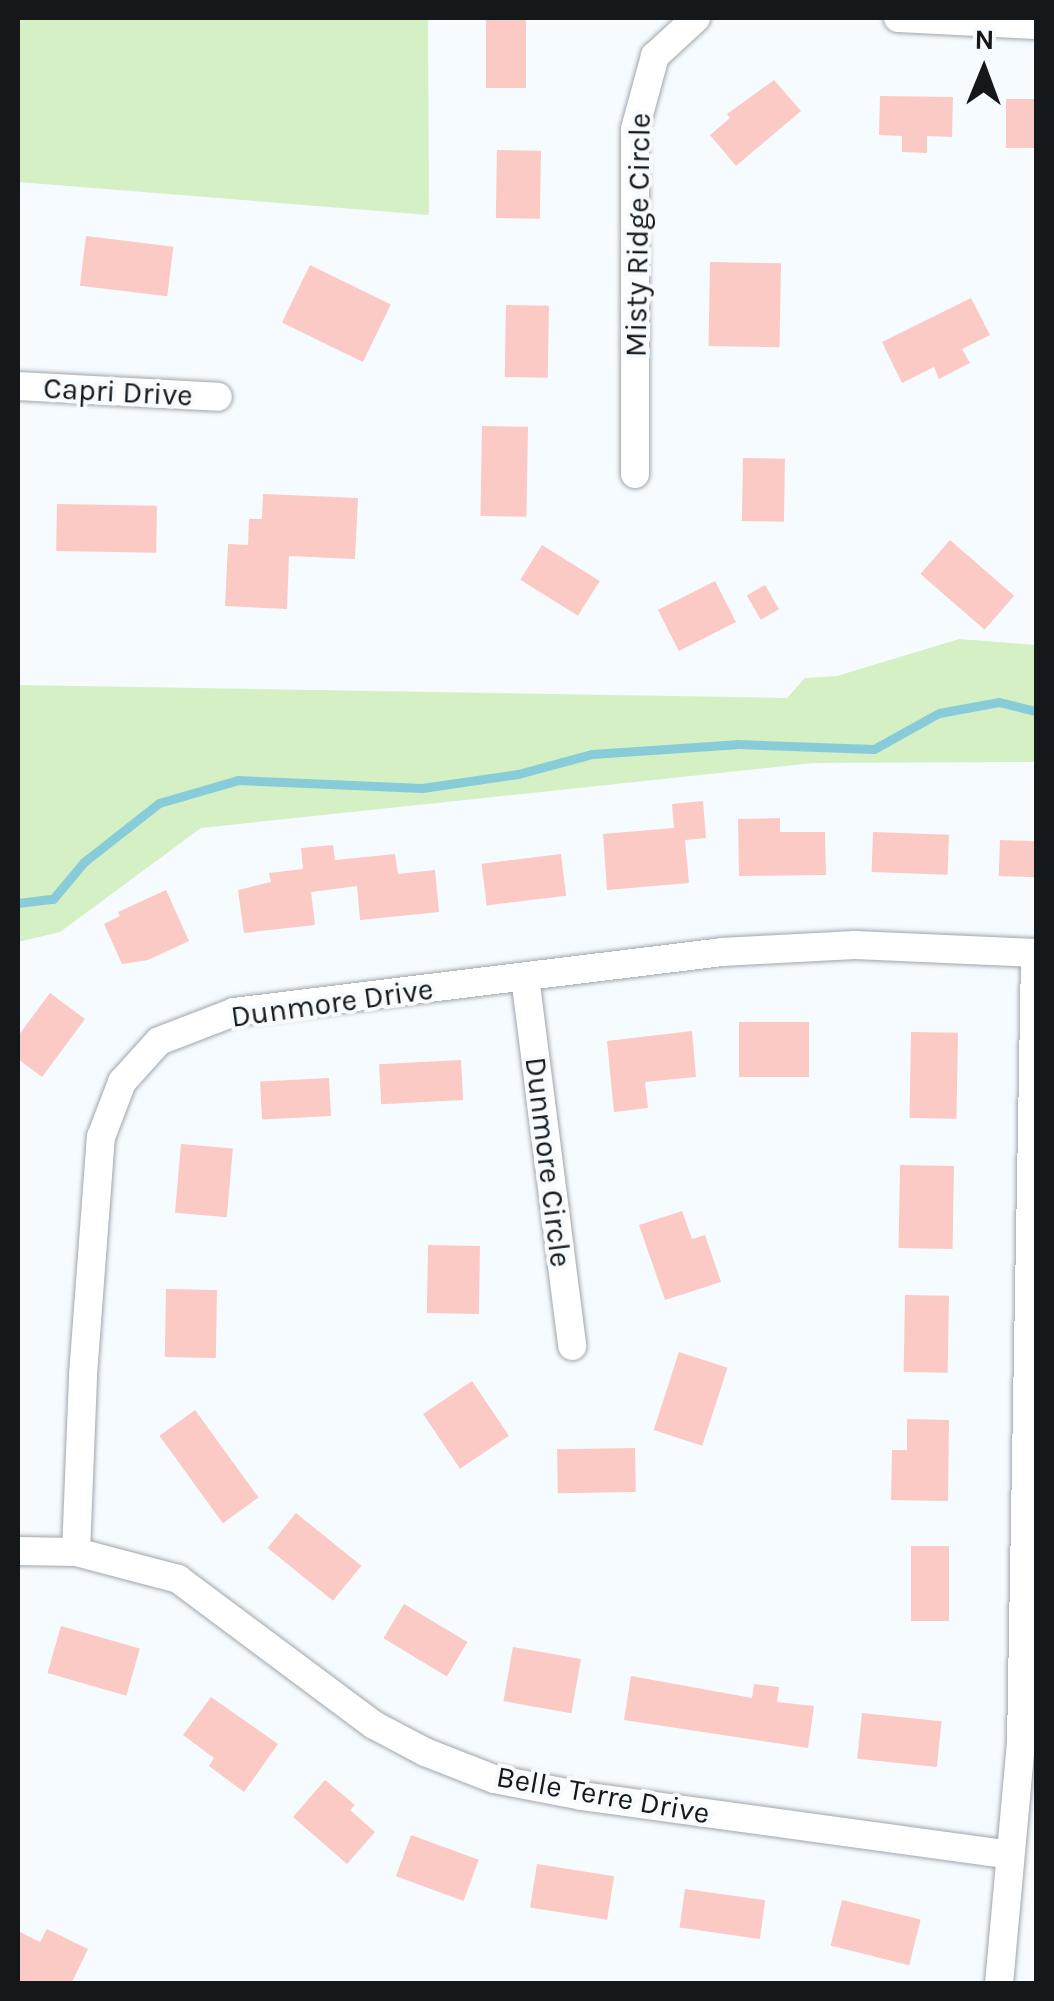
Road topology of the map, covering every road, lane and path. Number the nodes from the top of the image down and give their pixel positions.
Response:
1 (696, 18) edge
2 (898, 18) edge
3 (1036, 24) edge
4 (18, 386) edge
5 (218, 397) dead end
6 (635, 474) dead end
7 (1036, 953) edge
8 (525, 978) junction
9 (572, 1346) dead end
10 (18, 1550) edge
11 (76, 1552) junction
12 (1030, 1598) edge
13 (1008, 1854) junction
14 (1000, 1984) edge

1 - 6 street, Misty Ridge Circle
2 - 3 street
4 - 5 street, Capri Drive
7 - 8 street, Dunmore Drive
7 - 12 street
8 - 9 street, Dunmore Circle
8 - 11 street, Dunmore Drive
10 - 11 street, Belle Terre Drive
11 - 13 street, Belle Terre Drive
12 - 13 street
13 - 14 street

